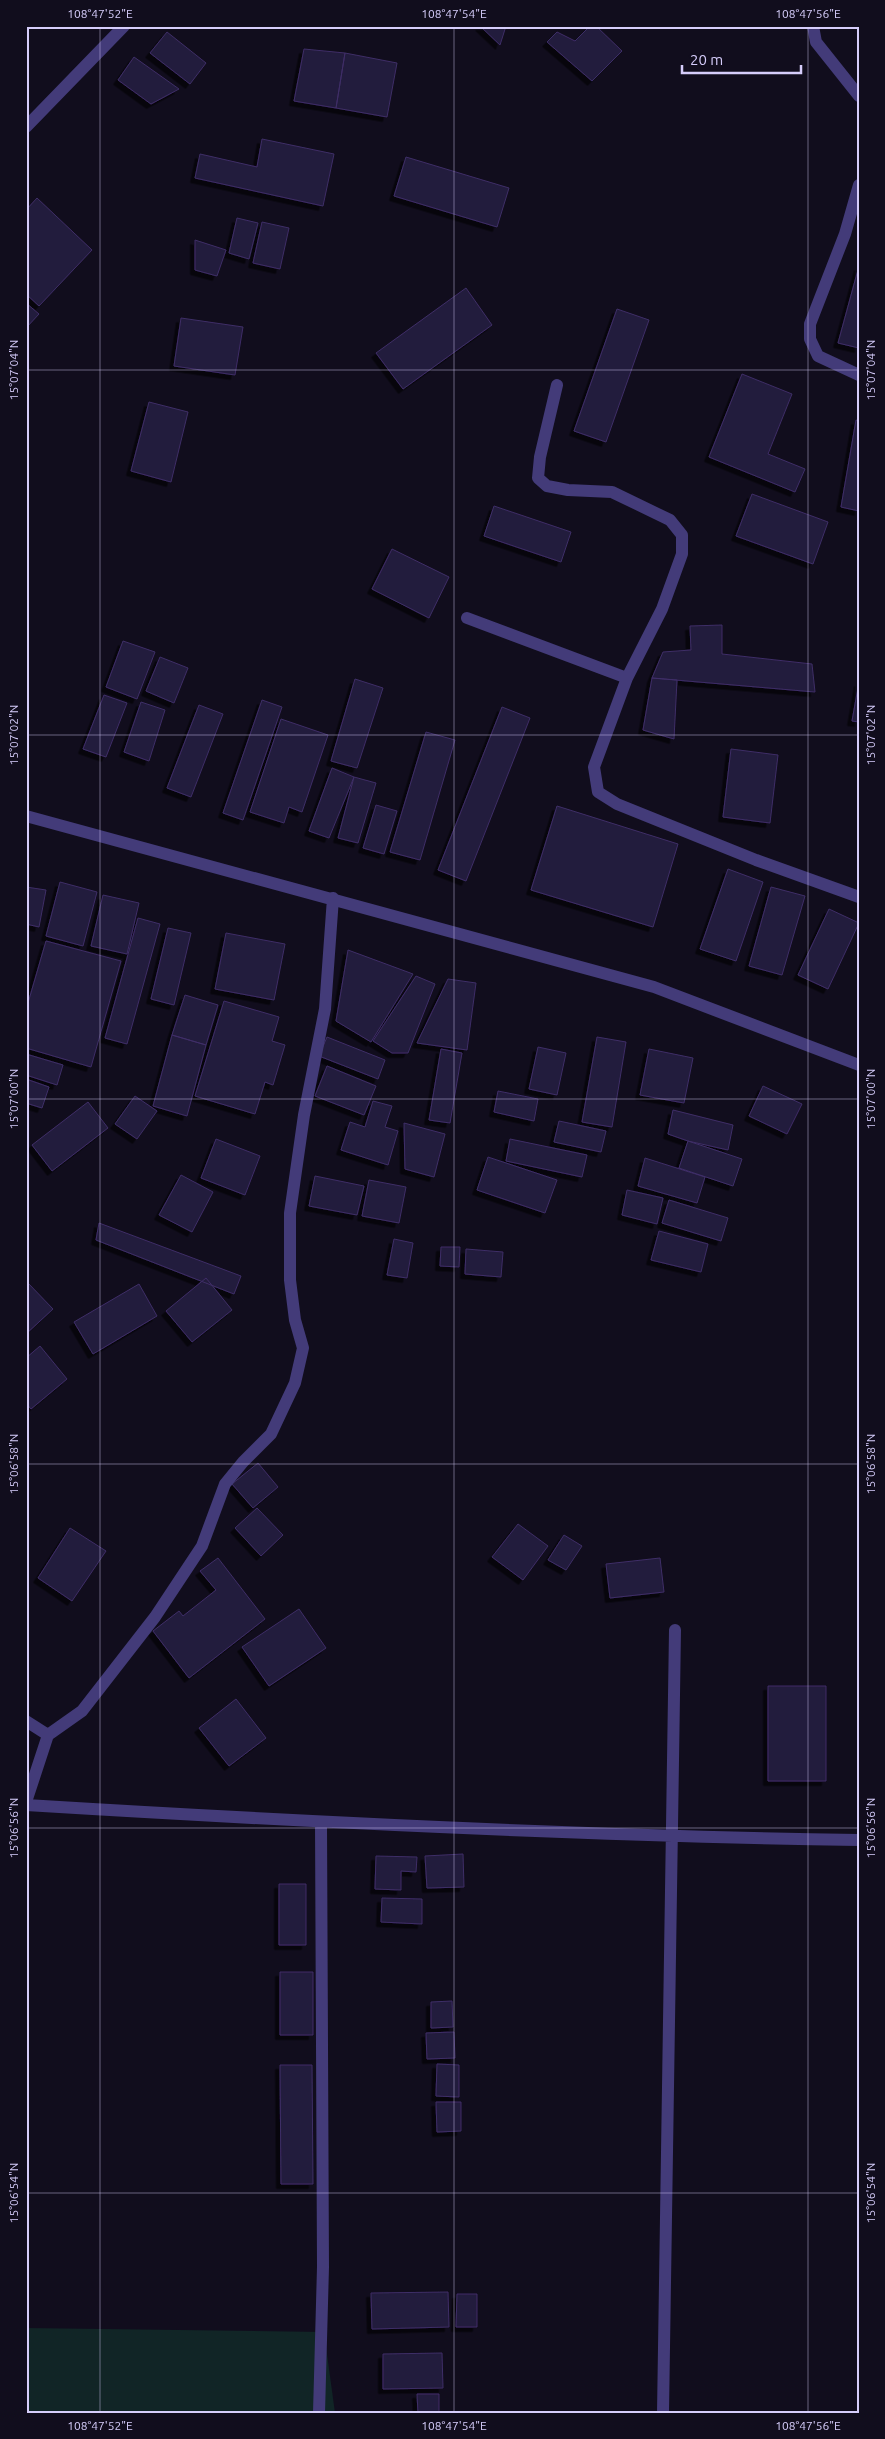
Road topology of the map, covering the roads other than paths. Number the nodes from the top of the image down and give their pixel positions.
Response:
1 (124, 26) edge
2 (813, 26) edge
3 (859, 96) edge
4 (26, 127) edge
5 (859, 185) edge
6 (859, 375) edge
7 (557, 385) dead end
8 (467, 618) dead end
9 (627, 678) junction
10 (26, 816) edge
11 (859, 897) edge
12 (333, 898) junction
13 (859, 1065) edge
14 (675, 1630) dead end
15 (26, 1721) edge
16 (48, 1736) junction
17 (26, 1804) edge
18 (321, 1823) junction
19 (671, 1837) junction
20 (859, 1840) edge
21 (319, 2413) edge
22 (663, 2413) edge

1 - 4 street
2 - 3 street
5 - 6 street
7 - 9 street
8 - 9 street
9 - 11 street
10 - 12 street
12 - 13 street
12 - 16 street
14 - 19 street
15 - 16 street
16 - 17 street
17 - 18 street
18 - 19 street
18 - 21 street
19 - 20 street
19 - 22 street

